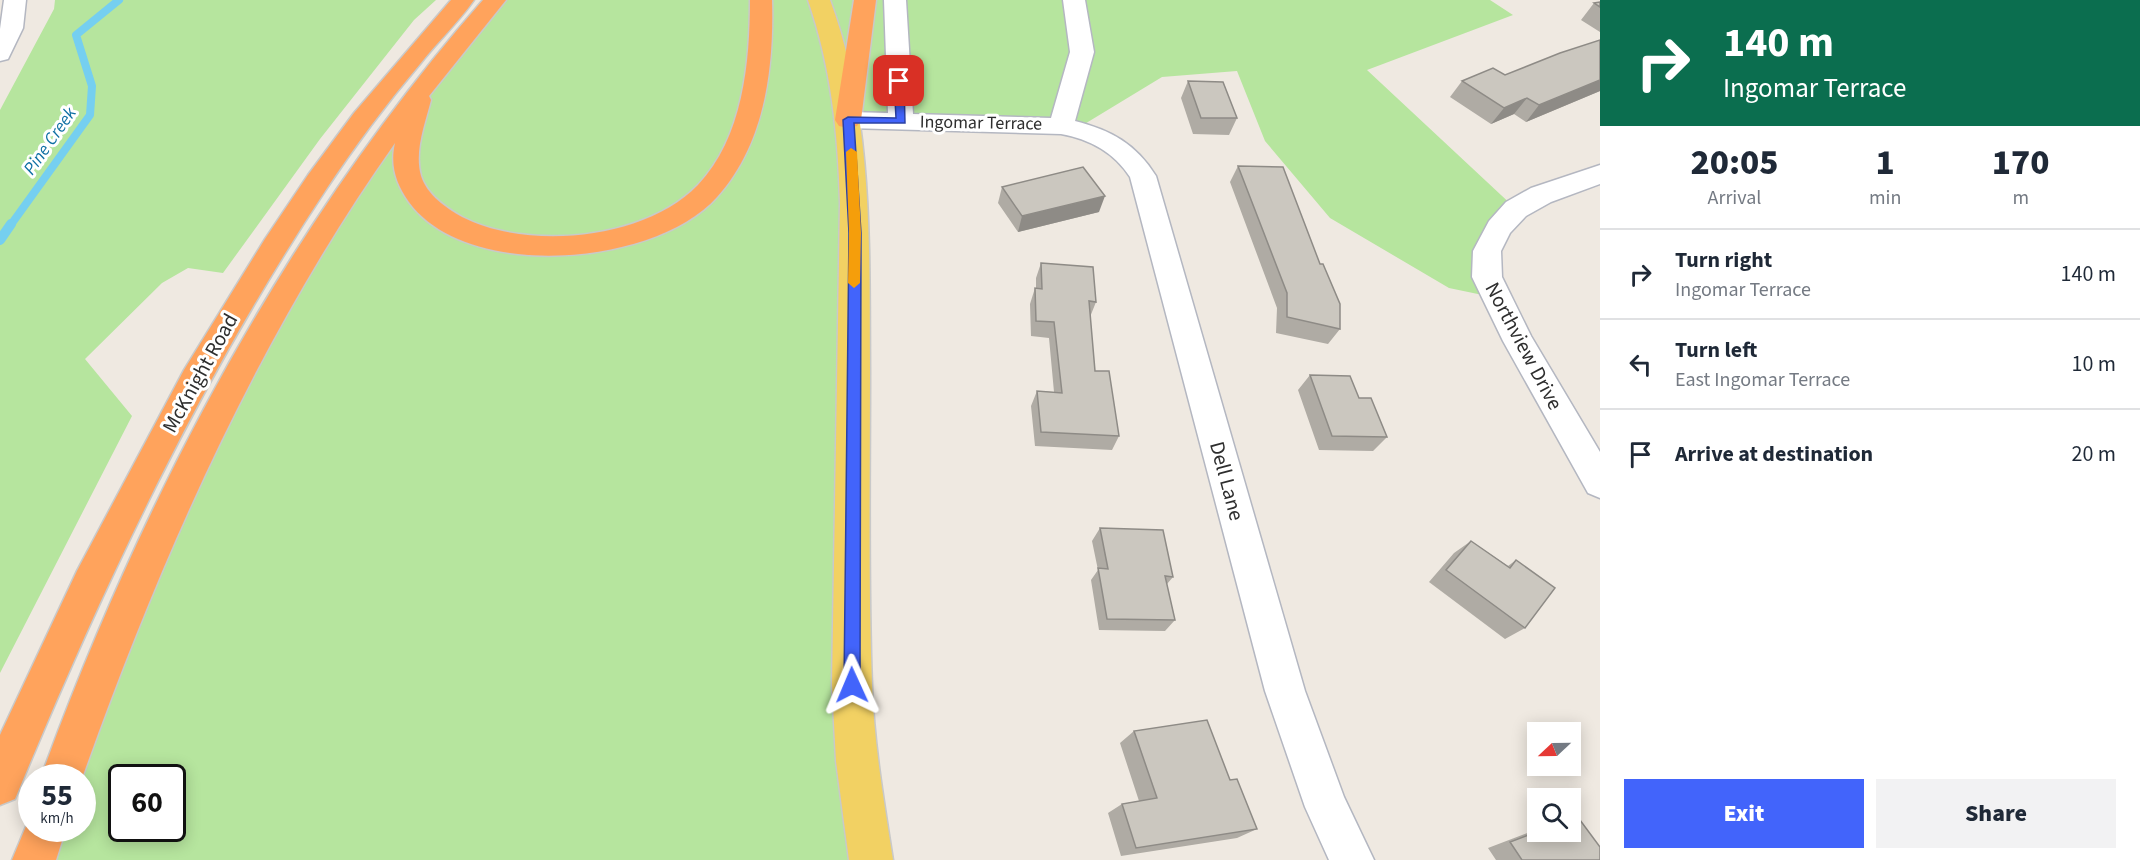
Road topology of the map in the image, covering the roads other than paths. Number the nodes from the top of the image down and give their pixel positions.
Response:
1 (15, 0) edge
2 (463, 0) edge
3 (495, 0) edge
4 (761, 0) edge
5 (819, 0) edge
6 (864, 0) edge
7 (895, 0) edge
8 (1074, 0) edge
9 (0, 54) edge
10 (424, 84) junction
11 (848, 120) junction
12 (901, 121) junction
13 (1070, 127) junction
14 (1600, 174) edge
15 (1600, 483) edge
16 (68, 764) edge
17 (0, 784) edge
18 (40, 842) edge
19 (34, 860) edge
20 (871, 860) edge
21 (1352, 860) edge

1 - 9 street
2 - 17 highway, McKnight Road
3 - 10 highway, McKnight Road
4 - 10 highway
5 - 11 main road
6 - 11 highway
7 - 12 street
8 - 13 street
10 - 16 highway, McKnight Road
11 - 12 street, Ingomar Terrace
11 - 20 main road
12 - 13 street, Ingomar Terrace
13 - 21 street, Dell Lane
14 - 15 street, Northview Drive
18 - 19 highway

